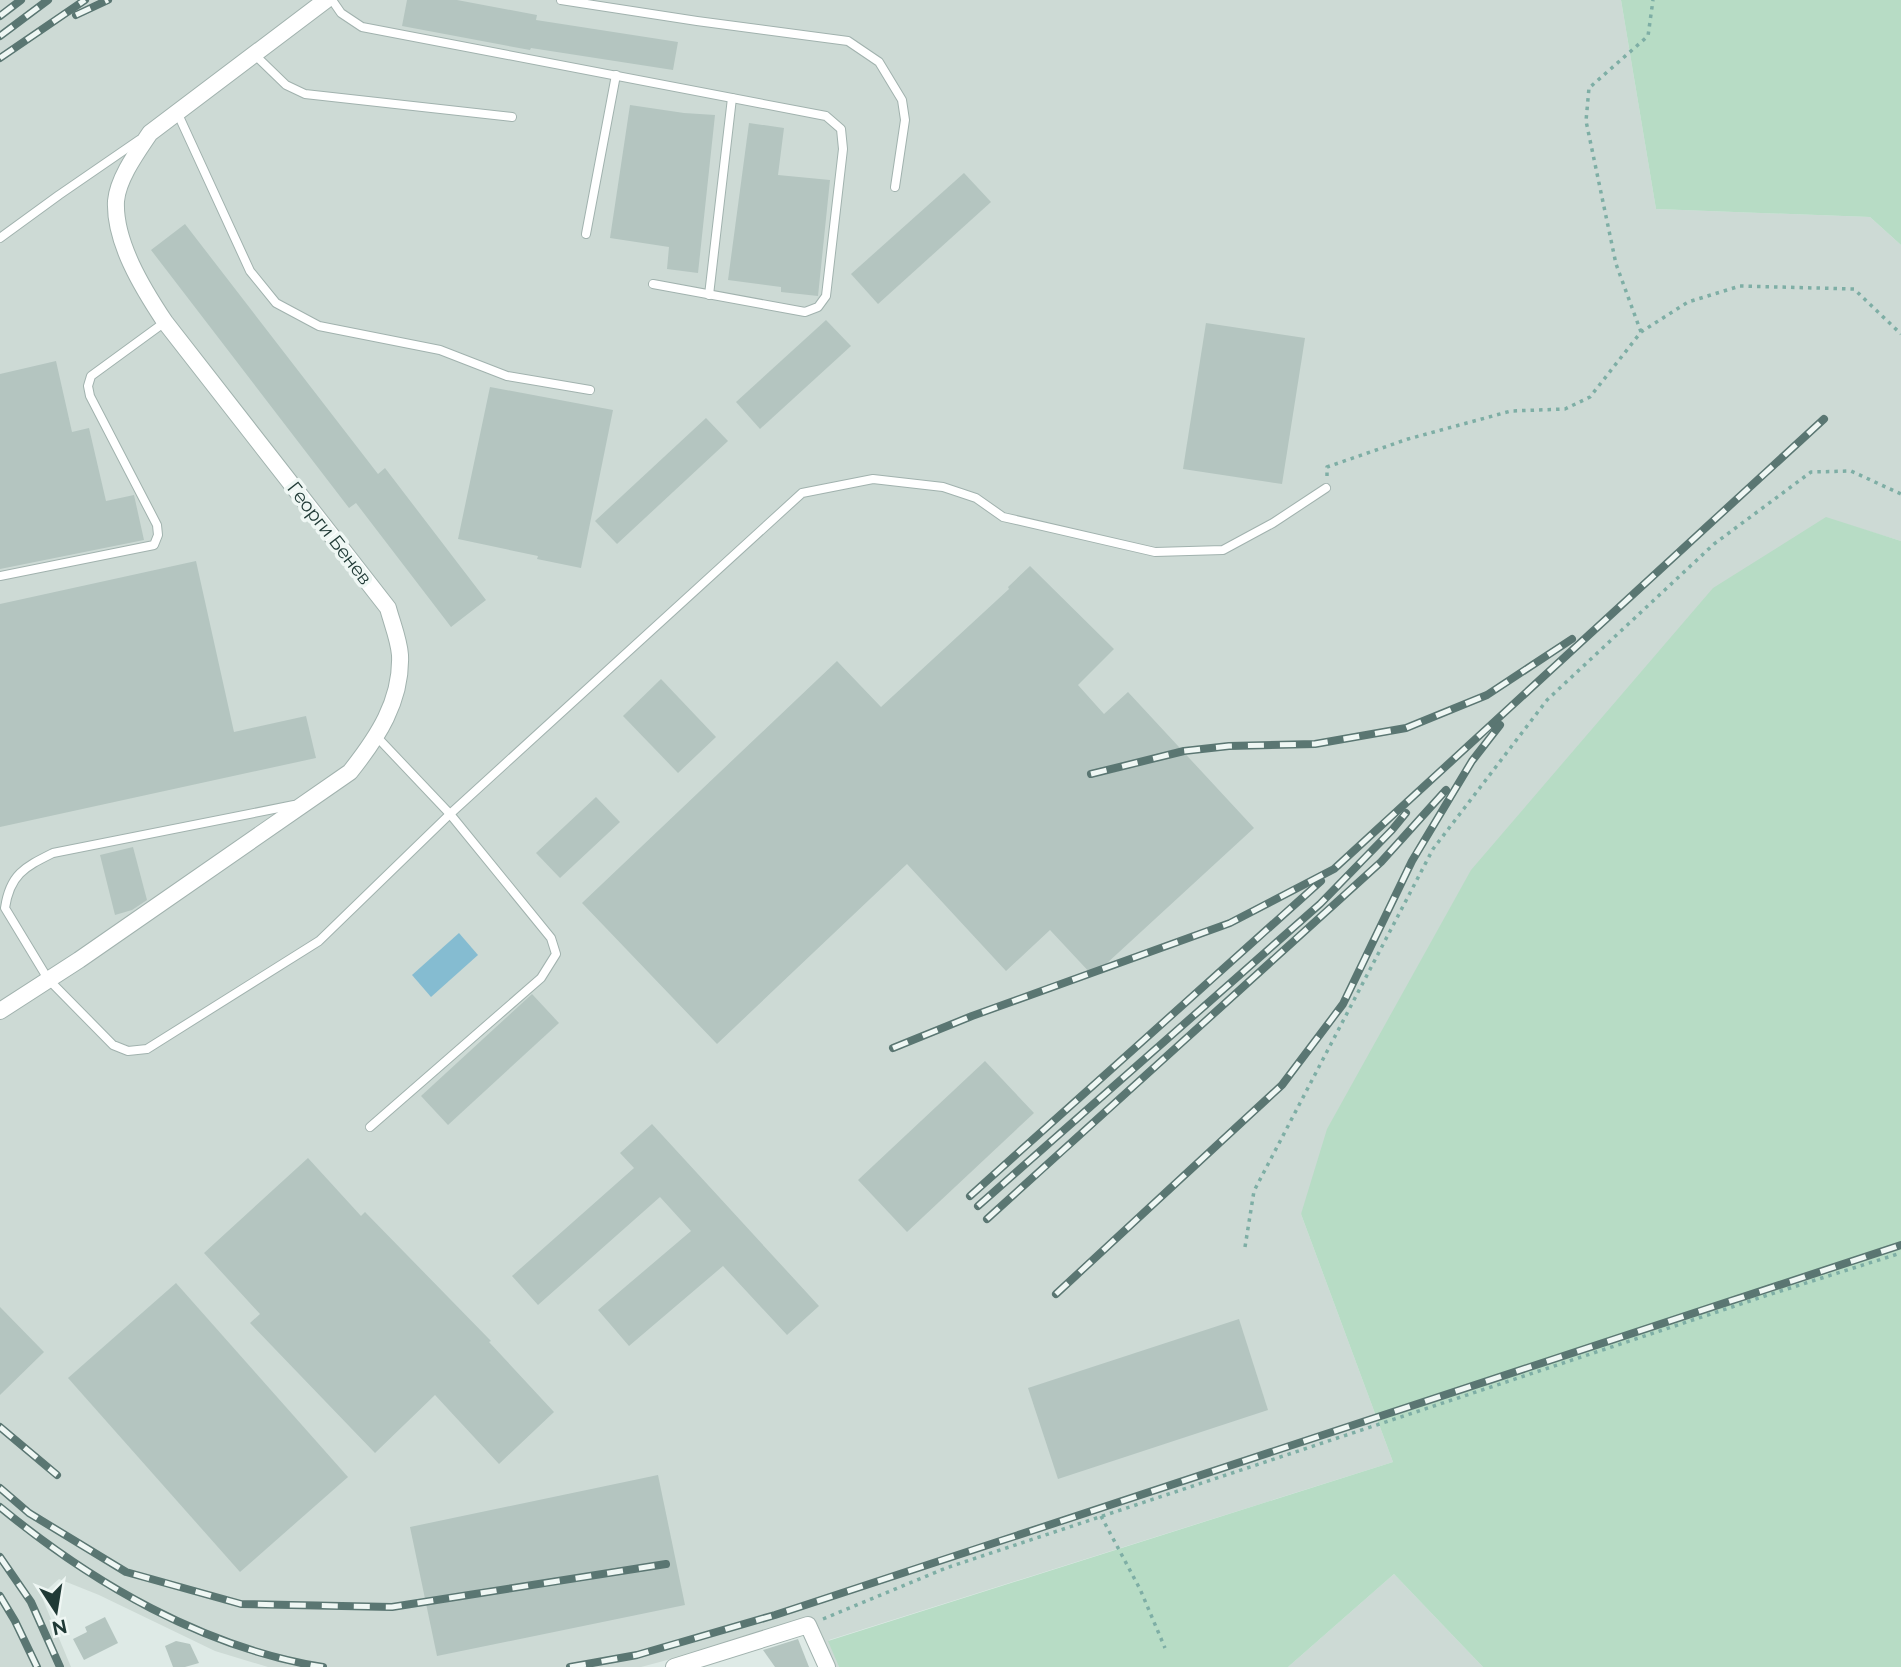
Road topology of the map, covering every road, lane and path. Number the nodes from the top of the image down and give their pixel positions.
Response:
1 (329, 0) edge
2 (561, 0) edge
3 (1653, 0) edge
4 (254, 54) junction
5 (616, 75) junction
6 (732, 98) junction
7 (177, 112) junction
8 (512, 117) dead end
9 (150, 133) junction
10 (895, 187) dead end
11 (586, 234) dead end
12 (0, 238) edge
13 (653, 285) dead end
14 (709, 295) junction
15 (165, 322) junction
16 (1641, 332) junction
17 (1901, 334) edge
18 (590, 390) dead end
19 (1326, 488) joint
20 (1901, 494) edge
21 (0, 576) edge
22 (377, 737) junction
23 (307, 802) junction
24 (450, 814) junction
25 (48, 979) junction
26 (0, 1011) edge
27 (370, 1126) dead end
28 (1245, 1247) dead end
29 (1901, 1253) edge
30 (1101, 1516) junction
31 (808, 1625) junction
32 (1165, 1648) dead end
33 (696, 1664) edge
34 (674, 1667) edge
35 (827, 1667) edge

1 - 4 street, Георги Бенев
1 - 5 lane
2 - 10 lane
3 - 16 path
4 - 7 street, Георги Бенев
4 - 8 lane
5 - 6 lane
5 - 11 lane
6 - 14 lane
6 - 14 lane
7 - 9 street, Георги Бенев
7 - 18 lane
9 - 12 lane
9 - 15 street, Георги Бенев
13 - 14 lane
15 - 21 lane
15 - 22 street, Георги Бенев
16 - 17 path
16 - 19 path
19 - 24 lane
20 - 28 path
22 - 23 street, Георги Бенев
22 - 24 lane
23 - 25 street, Георги Бенев
23 - 25 lane
24 - 25 lane
24 - 27 lane
25 - 26 street, Георги Бенев
29 - 30 path
30 - 31 path
30 - 32 path
31 - 33 street
31 - 35 street
33 - 34 street

